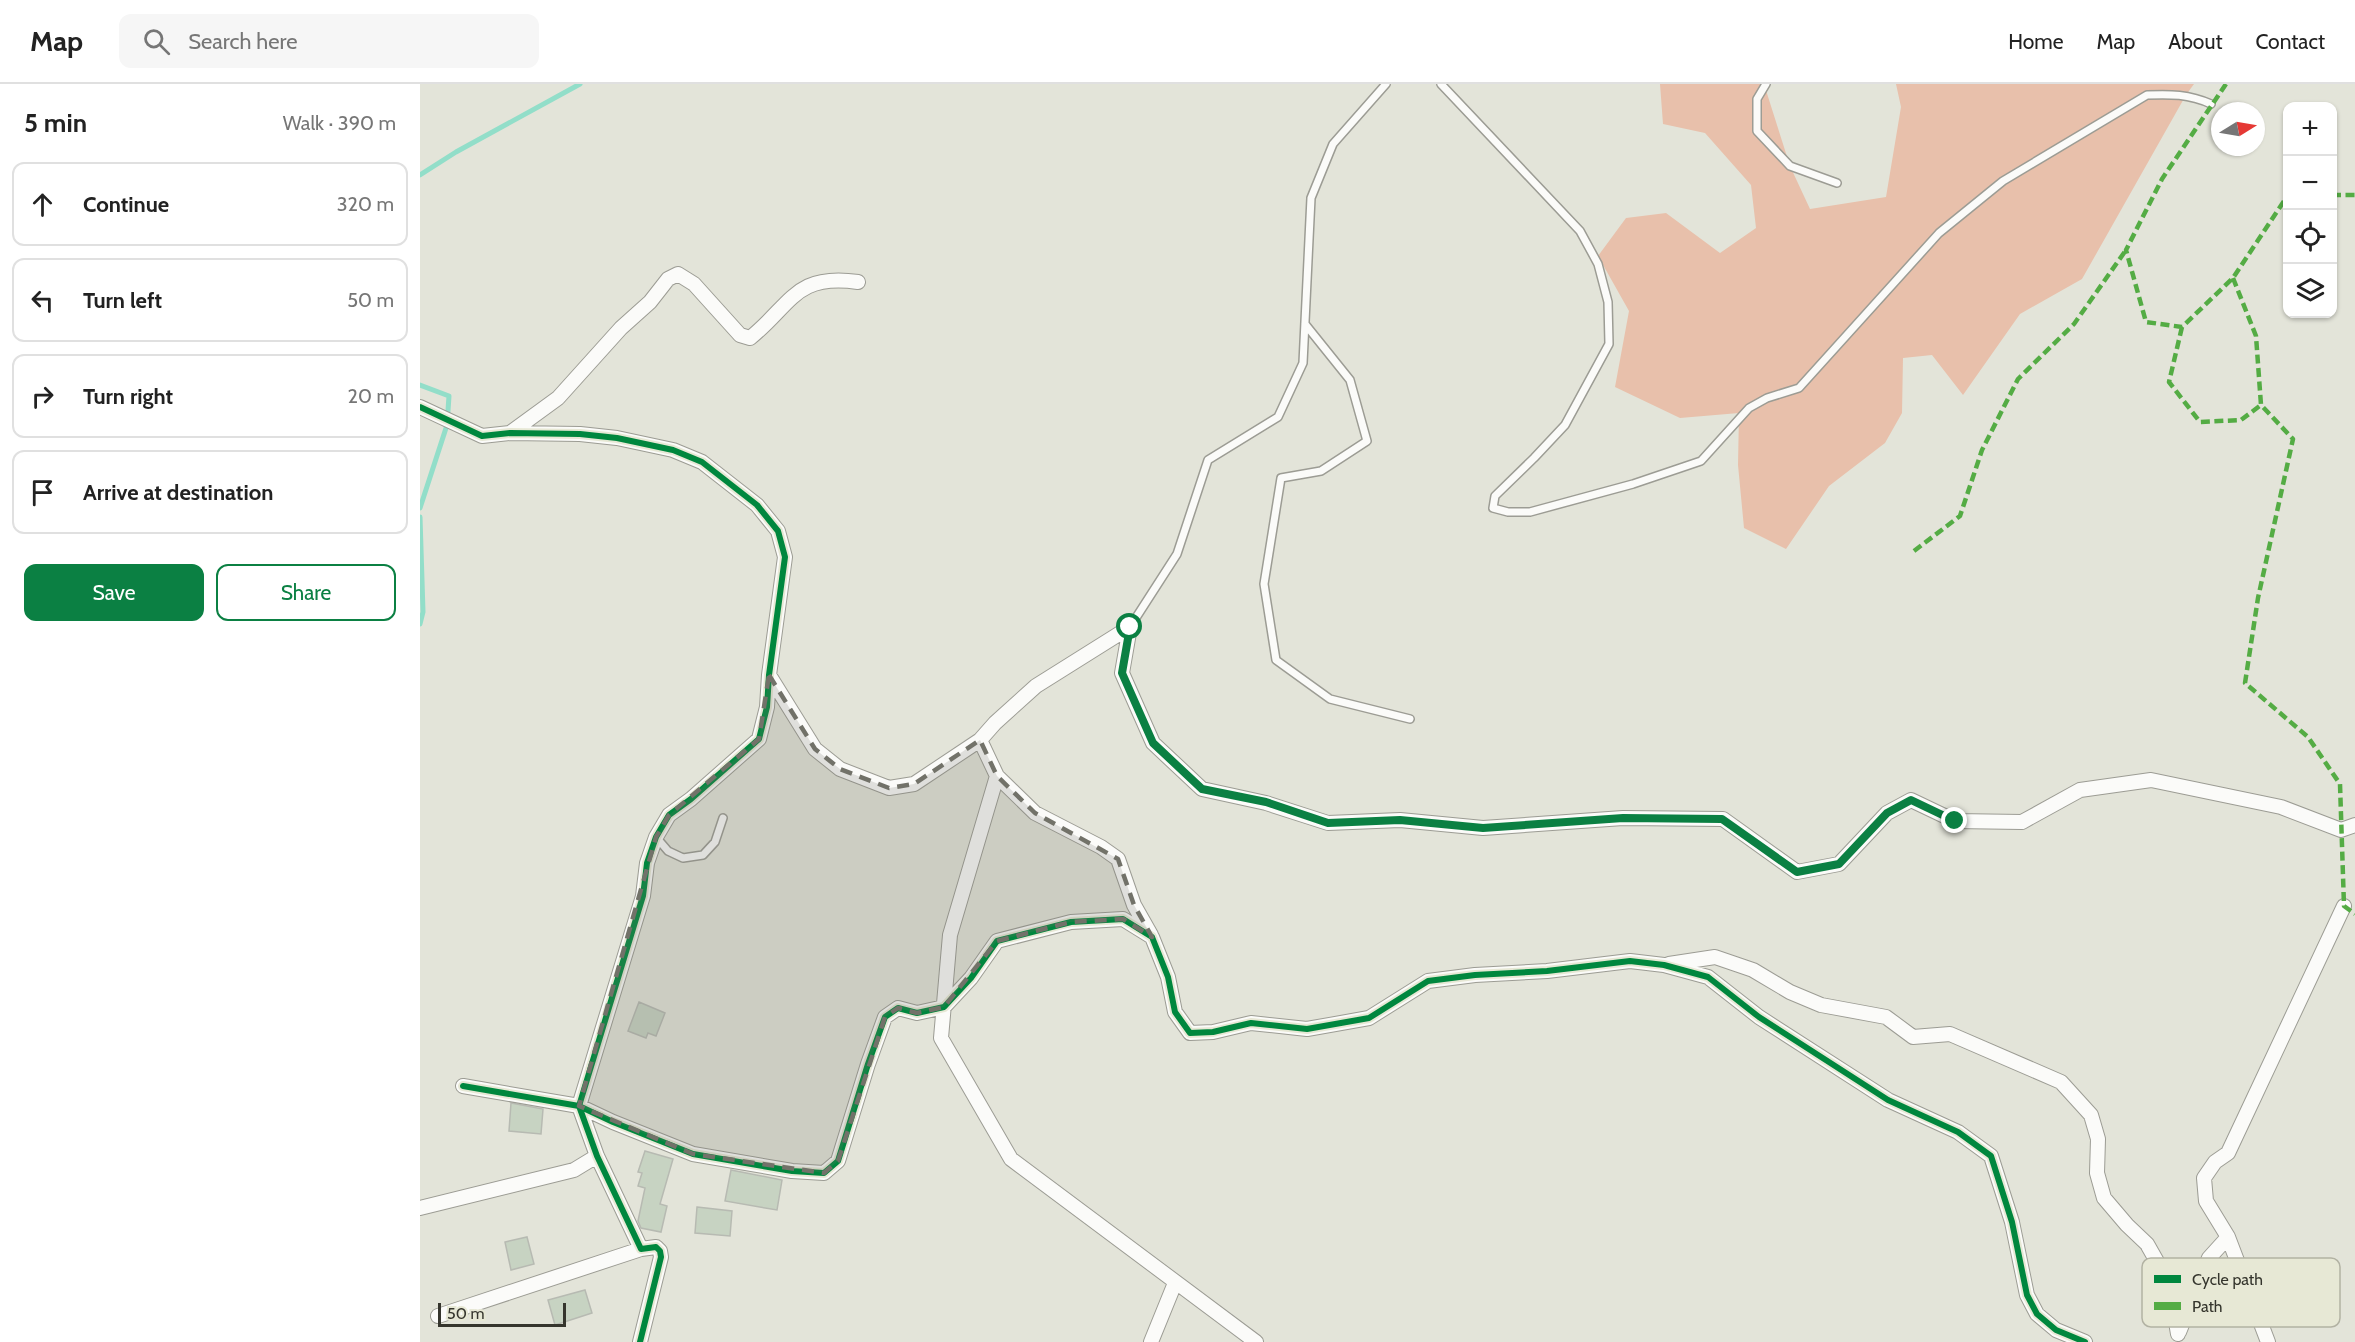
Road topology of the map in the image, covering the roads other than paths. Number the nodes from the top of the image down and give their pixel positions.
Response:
1 (1386, 84) edge
2 (1441, 84) edge
3 (1766, 84) edge
4 (2211, 104) dead end
5 (1837, 183) dead end
6 (858, 282) dead end
7 (1305, 324) junction
8 (420, 407) edge
9 (510, 434) junction
10 (1130, 627) junction
11 (769, 675) junction
12 (1410, 719) dead end
13 (980, 741) junction
14 (998, 776) junction
15 (723, 818) dead end
16 (2355, 825) edge
17 (656, 837) junction
18 (2344, 906) dead end
19 (1152, 936) junction
20 (1664, 965) junction
21 (944, 1007) junction
22 (462, 1086) dead end
23 (579, 1106) junction
24 (597, 1156) junction
25 (420, 1208) edge
26 (2228, 1237) junction
27 (641, 1249) junction
28 (2155, 1258) edge
29 (2209, 1258) edge
30 (2236, 1258) edge
31 (1175, 1283) junction
32 (438, 1316) dead end
33 (2262, 1327) edge
34 (640, 1342) edge
35 (1151, 1342) edge
36 (1256, 1342) edge
37 (2085, 1342) edge
38 (2268, 1342) edge

1 - 7 lane
2 - 4 lane
3 - 5 lane
6 - 9 street
7 - 10 lane
7 - 12 lane
8 - 9 street
9 - 11 street
10 - 13 street
10 - 16 street
11 - 13 street
11 - 17 street
13 - 14 street
14 - 19 street
14 - 21 street
15 - 17 lane
17 - 23 street
18 - 26 street
19 - 20 street
19 - 21 street
20 - 28 street
20 - 37 street
21 - 23 street
21 - 31 street
22 - 23 street
23 - 24 street
24 - 25 street
24 - 27 street
26 - 29 street
26 - 30 street
27 - 32 street
27 - 34 street
31 - 35 street
31 - 36 street
33 - 38 street

